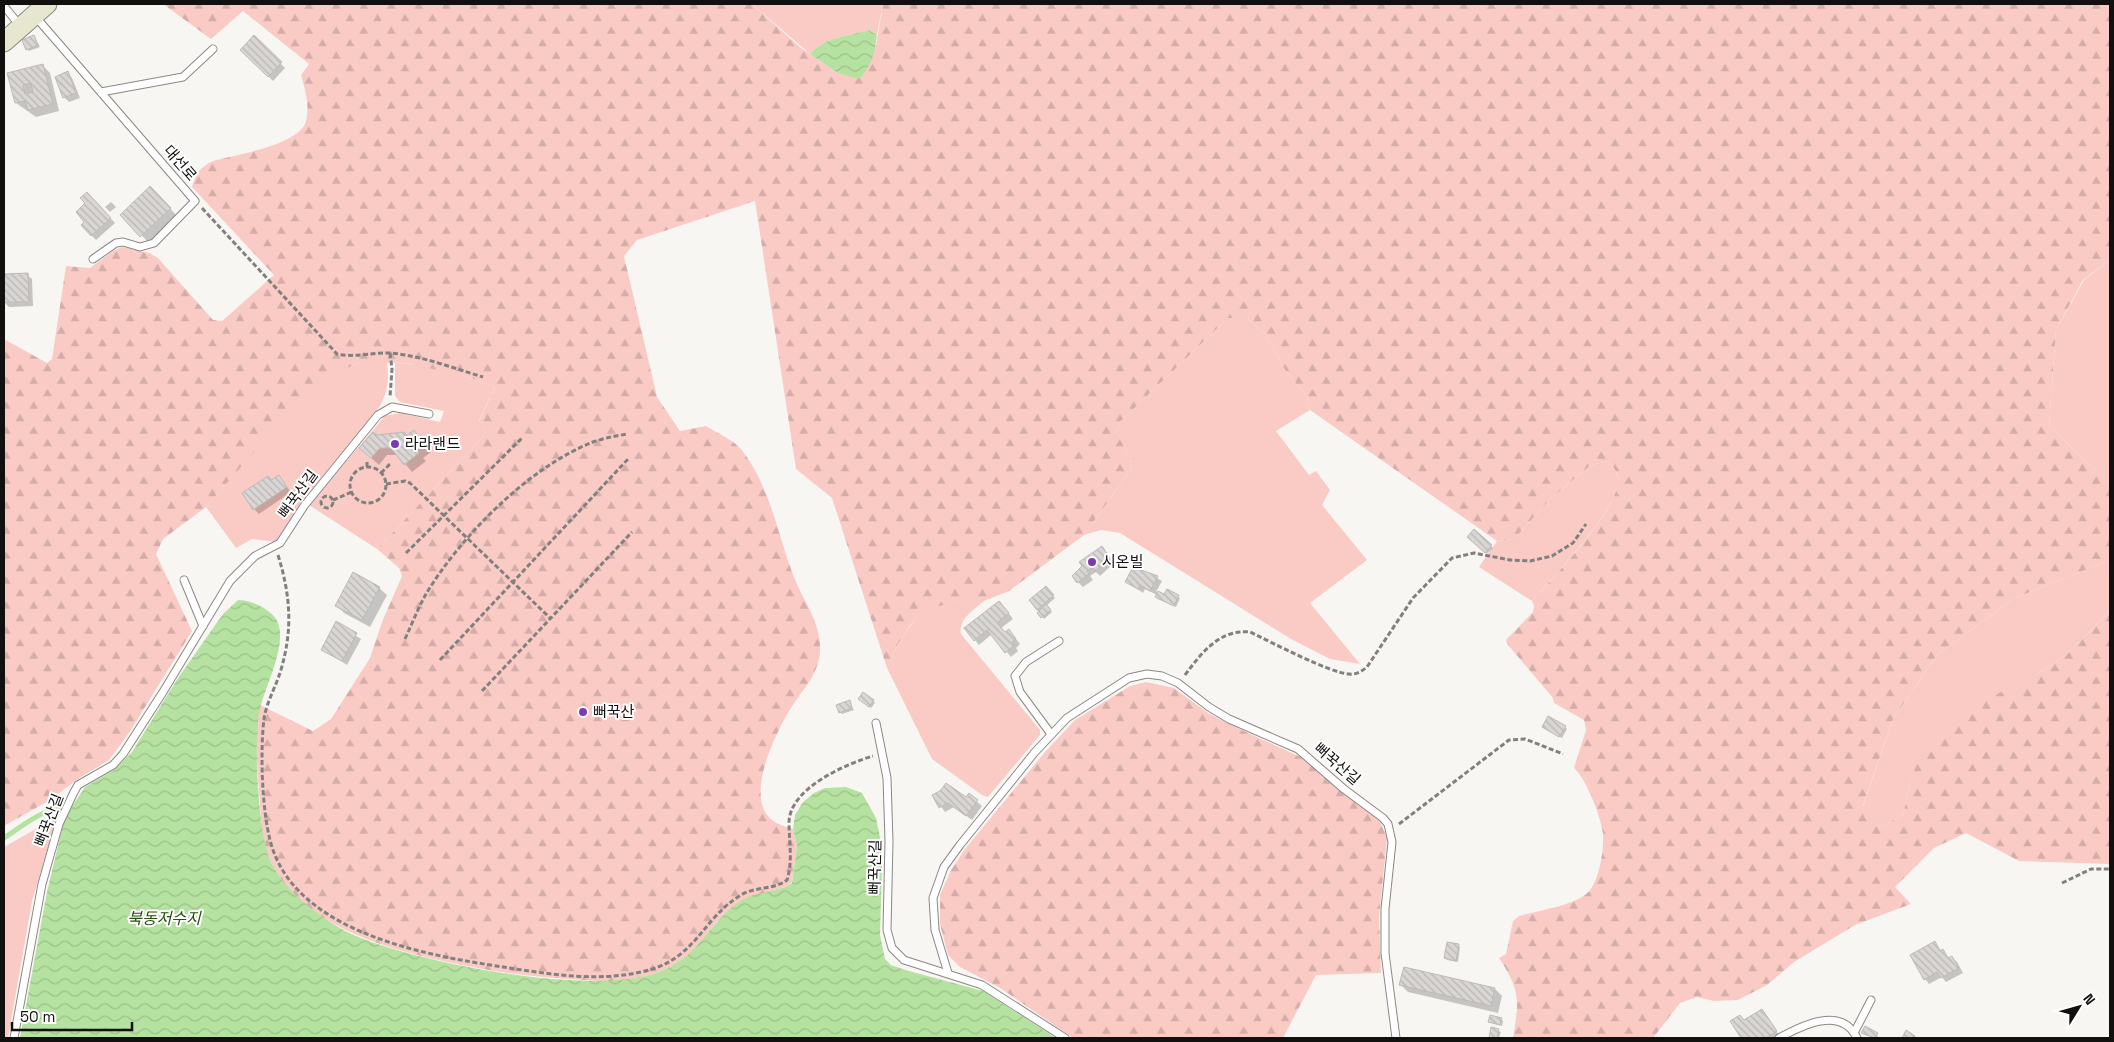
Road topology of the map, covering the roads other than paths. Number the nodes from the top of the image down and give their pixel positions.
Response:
1 (4, 6) edge
2 (34, 15) edge
3 (4, 42) edge
4 (213, 50) dead end
5 (101, 92) junction
6 (93, 260) dead end
7 (429, 414) dead end
8 (184, 580) dead end
9 (203, 626) junction
10 (1059, 641) dead end
11 (876, 724) dead end
12 (1051, 734) junction
13 (948, 973) junction
14 (1872, 1000) dead end
15 (1855, 1036) edge
16 (14, 1038) edge
17 (1065, 1038) edge
18 (1396, 1038) edge
19 (1779, 1038) edge

1 - 2 lane, 대선로
2 - 3 street
2 - 5 lane, 대선로
4 - 5 lane
5 - 6 lane, 대선로
7 - 9 lane, 뻐꾹산길
8 - 9 lane
9 - 16 lane, 뻐꾹산길
10 - 12 lane
11 - 13 lane, 뻐꾹산길
12 - 13 lane, 뻐꾹산길
12 - 18 lane, 뻐꾹산길
13 - 17 lane, 뻐꾹산길
14 - 15 lane
15 - 19 lane

